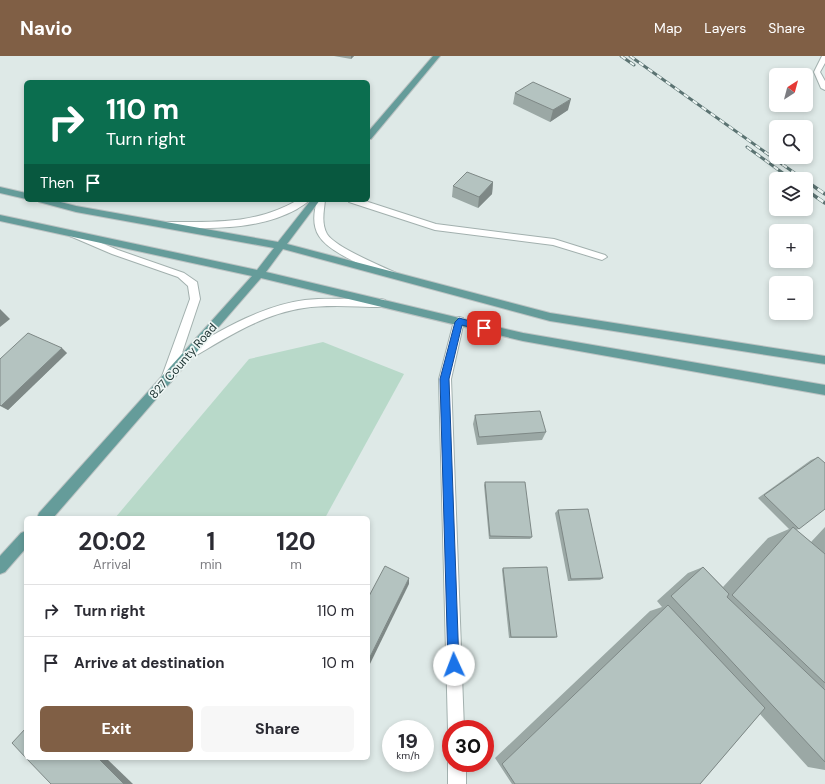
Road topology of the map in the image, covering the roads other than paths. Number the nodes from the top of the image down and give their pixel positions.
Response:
1 (437, 56) edge
2 (825, 56) edge
3 (825, 88) edge
4 (370, 135) edge
5 (0, 190) edge
6 (24, 196) edge
7 (50, 202) edge
8 (301, 202) edge
9 (315, 202) edge
10 (321, 202) edge
11 (359, 202) edge
12 (0, 218) edge
13 (166, 225) junction
14 (73, 234) junction
15 (282, 246) junction
16 (602, 257) dead end
17 (259, 274) junction
18 (396, 276) junction
19 (381, 303) junction
20 (459, 322) junction
21 (186, 356) junction
22 (825, 360) edge
23 (167, 379) junction
24 (825, 390) edge
25 (46, 516) edge
26 (24, 540) edge
27 (0, 567) edge
28 (456, 720) edge
29 (457, 772) edge
30 (457, 784) edge

1 - 4 main road
2 - 3 street
5 - 6 main road
7 - 13 main road
8 - 13 street
9 - 15 main road, 827 County Road
10 - 18 street
11 - 16 street
12 - 14 main road
13 - 15 main road
14 - 17 main road
14 - 23 street
15 - 17 main road, 827 County Road
15 - 18 main road
17 - 19 main road
17 - 21 main road, 827 County Road
18 - 22 main road
19 - 20 main road
19 - 21 street
20 - 24 main road
20 - 28 street
21 - 23 main road, 827 County Road
23 - 25 main road, 827 County Road
26 - 27 main road
29 - 30 street

